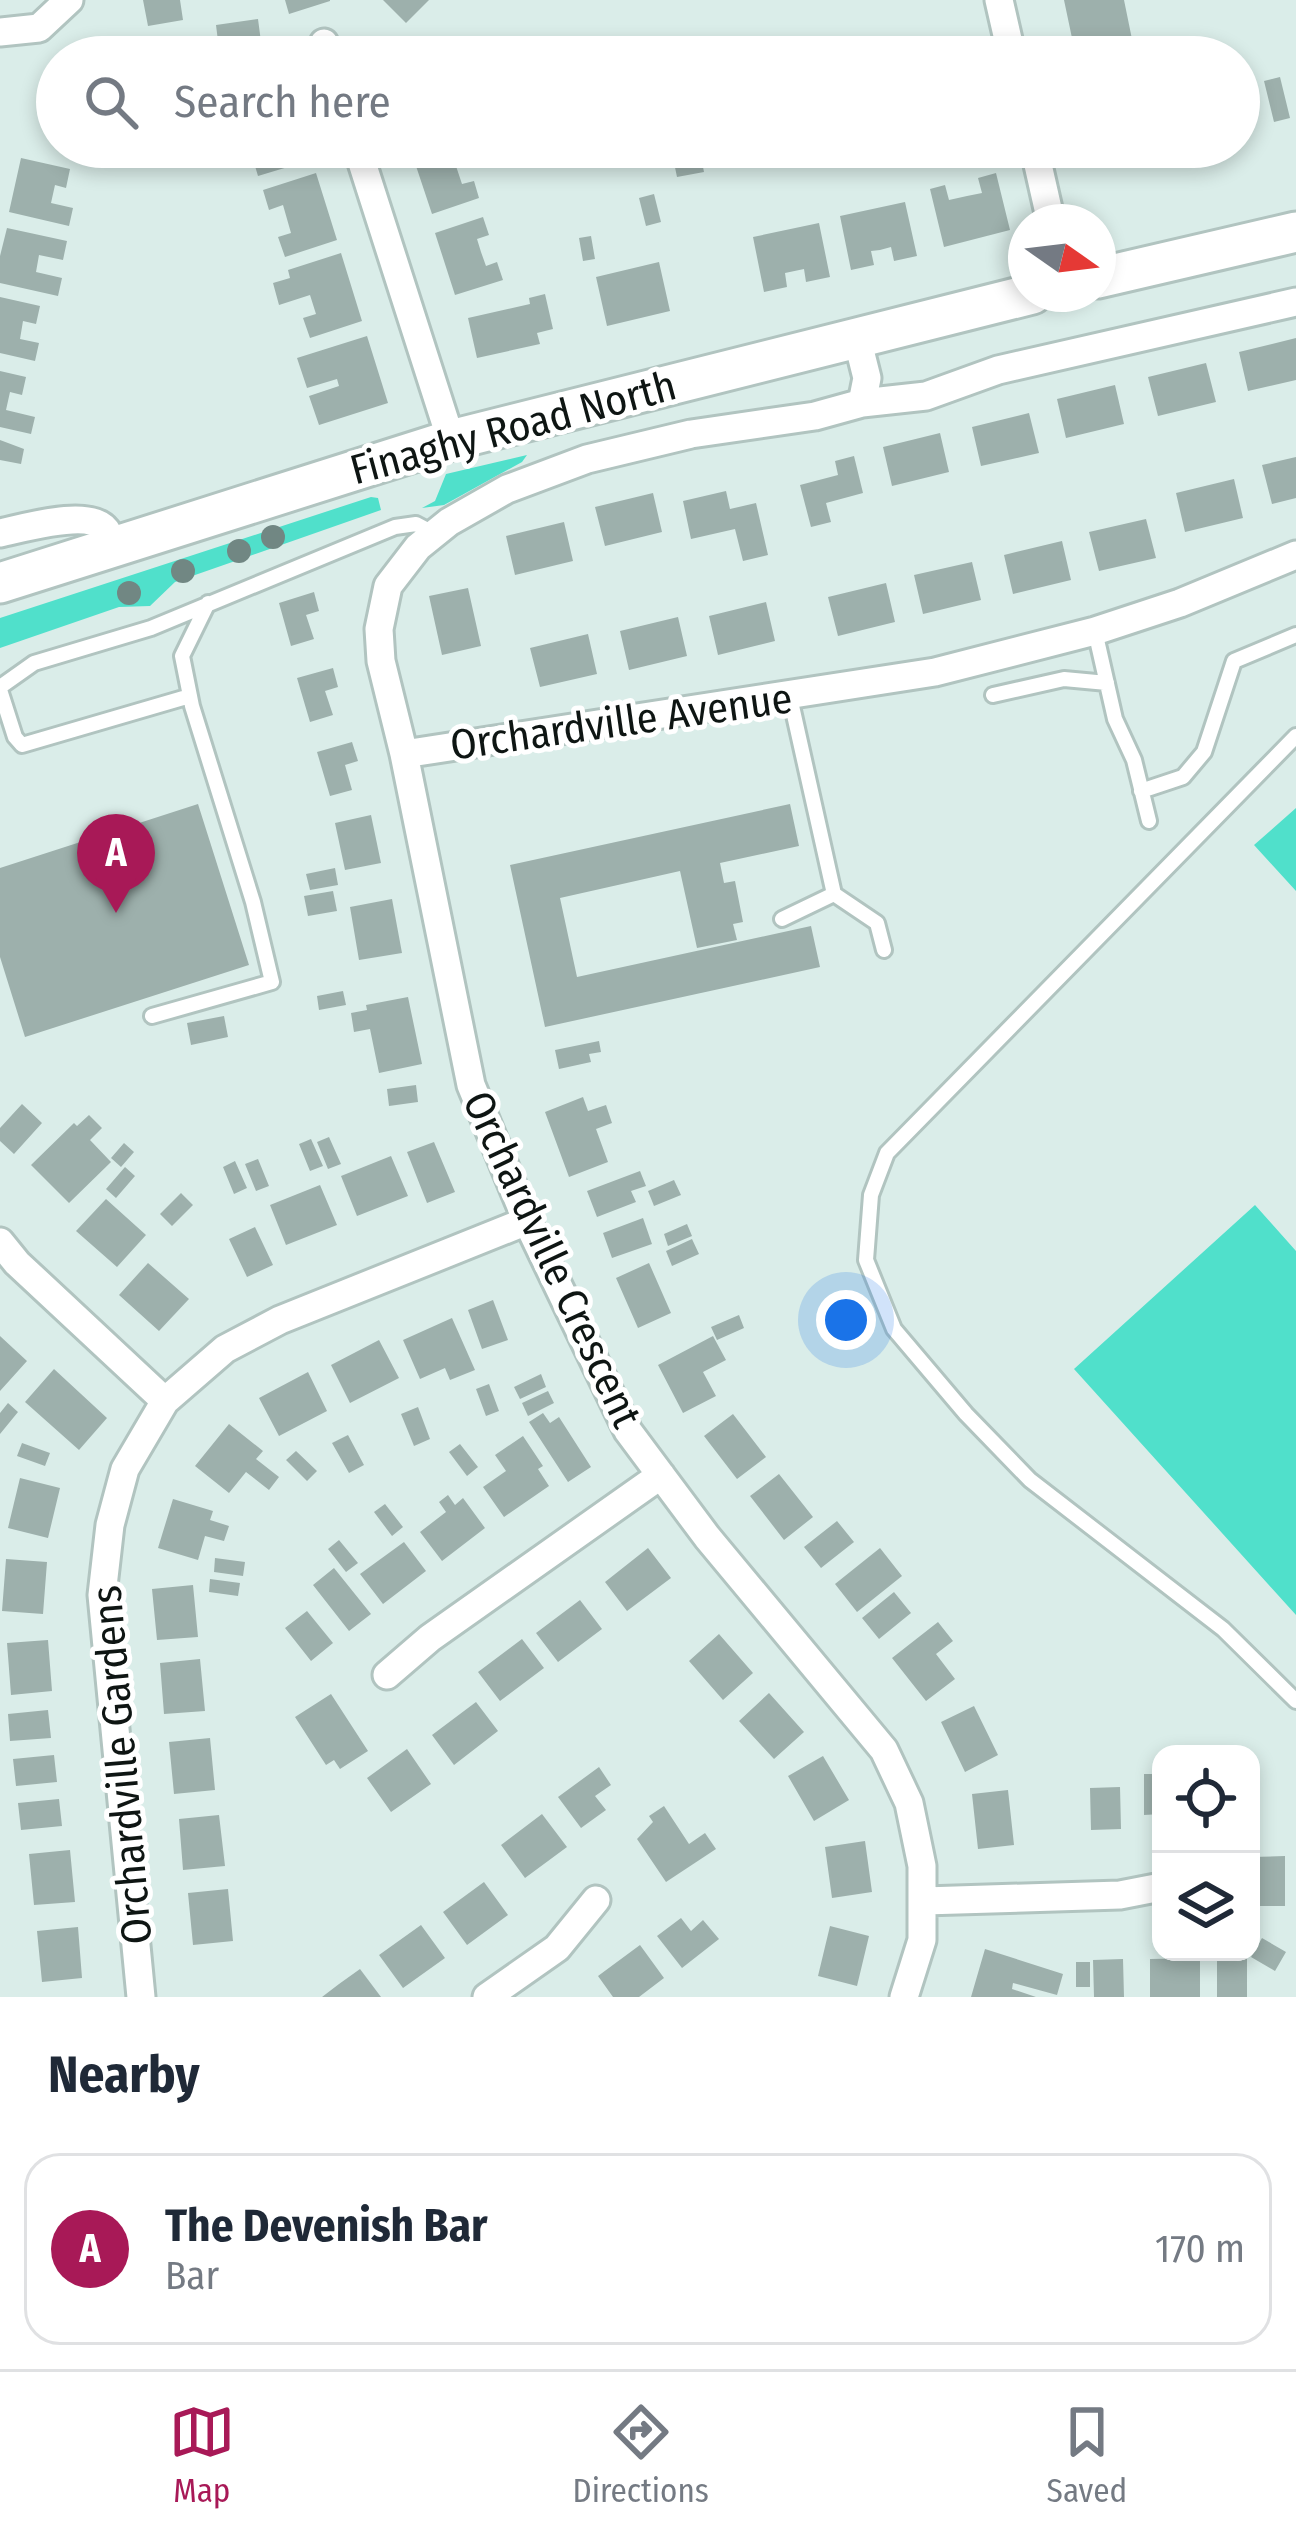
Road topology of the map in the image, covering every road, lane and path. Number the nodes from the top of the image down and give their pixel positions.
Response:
1 (69, 0) edge
2 (999, 0) edge
3 (0, 32) edge
4 (1007, 36) edge
5 (364, 168) edge
6 (1039, 168) edge
7 (1048, 204) edge
8 (1296, 232) edge
9 (1116, 274) edge
10 (1008, 300) edge
11 (1296, 302) edge
12 (856, 338) junction
13 (862, 403) junction
14 (452, 440) junction
15 (0, 533) edge
16 (433, 533) junction
17 (114, 549) junction
18 (1296, 555) edge
19 (0, 583) edge
20 (208, 603) junction
21 (1095, 631) junction
22 (1296, 635) edge
23 (1107, 683) junction
24 (0, 689) edge
25 (993, 695) dead end
26 (190, 696) junction
27 (790, 697) junction
28 (1296, 736) edge
29 (404, 754) junction
30 (1142, 791) junction
31 (1149, 821) dead end
32 (834, 894) junction
33 (782, 919) dead end
34 (884, 950) dead end
35 (152, 1016) dead end
36 (527, 1221) junction
37 (0, 1242) edge
38 (165, 1401) junction
39 (661, 1475) junction
40 (387, 1676) dead end
41 (1296, 1701) edge
42 (1152, 1889) edge
43 (596, 1900) dead end
44 (924, 1901) junction
45 (141, 1997) edge
46 (487, 1997) edge
47 (904, 1997) edge

1 - 3 street
2 - 4 street
5 - 14 street
6 - 7 street
8 - 9 street
10 - 12 street, Finaghy Road North
11 - 13 street, Orchardville Avenue
12 - 13 street
12 - 14 street, Finaghy Road North
13 - 16 street, Orchardville Avenue
14 - 17 street, Finaghy Road North
15 - 17 street
16 - 20 lane
16 - 29 street, Orchardville Avenue
17 - 19 street, Finaghy Road North
18 - 21 street, Orchardville Avenue
20 - 24 lane
20 - 26 lane
21 - 23 lane
21 - 27 street, Orchardville Avenue
22 - 30 lane
23 - 25 lane
23 - 30 lane
24 - 26 lane
26 - 35 lane
27 - 29 street, Orchardville Avenue
27 - 32 lane
28 - 41 lane
29 - 36 street, Orchardville Crescent
30 - 31 lane
32 - 33 lane
32 - 34 lane
36 - 38 street, Orchardville Gardens
36 - 39 street, Orchardville Crescent
37 - 38 street
38 - 45 street, Orchardville Gardens
39 - 40 street, Orchardville Crescent
39 - 44 street, Orchardville Crescent
42 - 44 street
43 - 46 street
44 - 47 street, Orchardville Crescent

